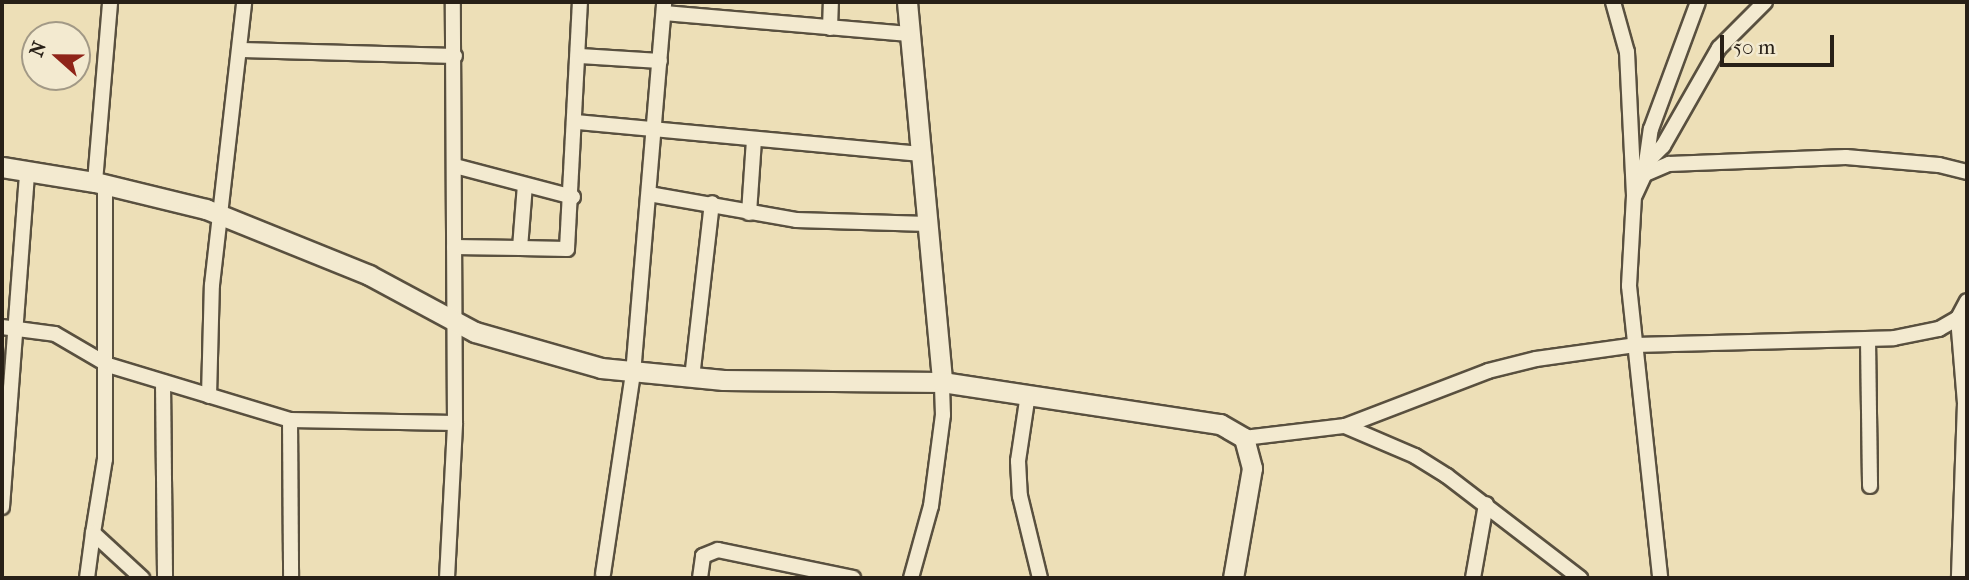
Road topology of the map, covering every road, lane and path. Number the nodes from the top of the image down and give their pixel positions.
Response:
1 (110, 2) edge
2 (244, 2) edge
3 (453, 2) edge
4 (580, 2) edge
5 (831, 2) edge
6 (907, 2) edge
7 (1613, 2) edge
8 (1698, 2) edge
9 (1765, 2) edge
10 (664, 8) edge
11 (830, 28) junction
12 (909, 34) junction
13 (242, 50) junction
14 (456, 56) junction
15 (580, 56) junction
16 (660, 61) junction
17 (577, 122) junction
18 (654, 130) junction
19 (754, 139) junction
20 (920, 154) junction
21 (455, 166) junction
22 (2, 167) edge
23 (1646, 169) junction
24 (27, 171) junction
25 (1967, 172) edge
26 (100, 183) junction
27 (525, 185) junction
28 (649, 194) junction
29 (1634, 196) junction
30 (573, 197) junction
31 (712, 203) junction
32 (749, 213) junction
33 (220, 214) junction
34 (928, 224) junction
35 (454, 247) junction
36 (520, 248) junction
37 (1967, 301) edge
38 (1958, 318) junction
39 (454, 323) junction
40 (9, 328) edge
41 (1868, 340) junction
42 (1634, 345) junction
43 (108, 365) junction
44 (634, 374) junction
45 (692, 378) junction
46 (163, 382) junction
47 (942, 382) junction
48 (1028, 394) junction
49 (209, 396) junction
50 (290, 420) junction
51 (455, 423) junction
52 (1346, 426) junction
53 (1244, 438) junction
54 (1965, 439) edge
55 (3, 480) edge
56 (1870, 486) dead end
57 (1486, 504) junction
58 (2, 507) edge
59 (1964, 509) edge
60 (93, 533) junction
61 (603, 574) dead end
62 (87, 578) edge
63 (142, 578) edge
64 (165, 578) edge
65 (291, 578) edge
66 (447, 578) edge
67 (700, 578) edge
68 (853, 578) edge
69 (911, 578) edge
70 (1040, 578) edge
71 (1233, 578) edge
72 (1473, 578) edge
73 (1580, 578) edge
74 (1660, 578) edge
75 (1959, 578) edge

1 - 26 street
2 - 13 street
3 - 14 street
4 - 15 street
5 - 11 street
6 - 12 street
7 - 29 street
8 - 23 street
9 - 23 street
10 - 11 street
10 - 16 street
11 - 12 street
12 - 20 street
13 - 14 street
13 - 33 street
14 - 21 street
15 - 16 street
15 - 17 street
16 - 18 street
17 - 18 street
17 - 30 street
18 - 19 street
18 - 28 street
19 - 20 street
19 - 32 street
20 - 34 street
21 - 27 street
21 - 35 street
22 - 24 street
23 - 25 street
23 - 29 street
24 - 26 street
24 - 40 street
26 - 33 street
26 - 43 street
27 - 30 street
27 - 36 street
28 - 31 street
28 - 44 street
29 - 42 street
30 - 36 street
31 - 32 street
31 - 45 street
32 - 34 street
33 - 39 street
33 - 49 street
34 - 47 street
35 - 36 street
35 - 39 street
37 - 38 street
38 - 41 street
38 - 54 street
39 - 44 street
39 - 51 street
40 - 43 street
40 - 55 street
41 - 42 street
41 - 56 street
42 - 52 street
42 - 74 street
43 - 46 street
43 - 60 street
44 - 45 street
44 - 61 street
45 - 47 street
46 - 49 street
46 - 64 street
47 - 48 street
47 - 69 street
48 - 53 street
48 - 70 street
49 - 50 street
50 - 51 street
50 - 65 street
51 - 66 street
52 - 53 street
52 - 57 street
53 - 71 street
54 - 59 street
55 - 58 street
57 - 72 street
57 - 73 street
59 - 75 street
60 - 62 street
60 - 63 street
67 - 68 street

